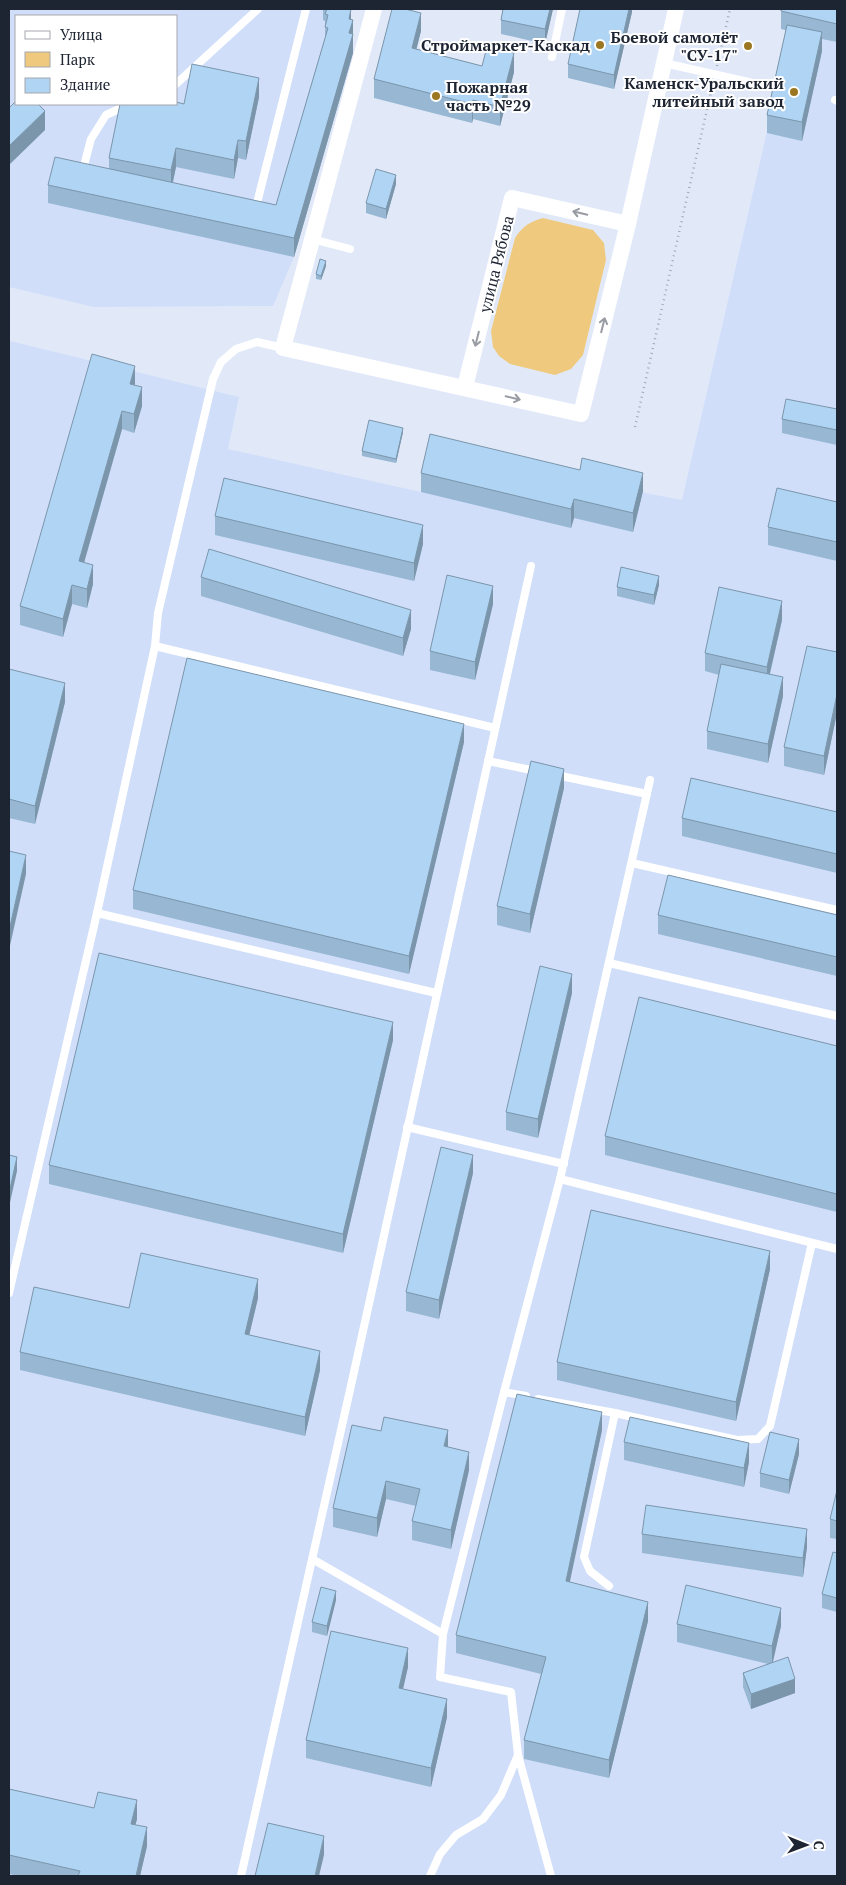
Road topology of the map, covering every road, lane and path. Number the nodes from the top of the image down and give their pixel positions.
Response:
1 (258, 9) edge
2 (306, 9) edge
3 (374, 9) edge
4 (562, 9) edge
5 (676, 9) edge
6 (730, 9) edge
7 (552, 57) dead end
8 (664, 63) junction
9 (715, 74) junction
10 (178, 82) edge
11 (753, 83) dead end
12 (128, 105) edge
13 (91, 179) edge
14 (244, 212) edge
15 (628, 224) junction
16 (312, 239) junction
17 (350, 249) dead end
18 (283, 348) junction
19 (465, 388) junction
20 (635, 427) dead end
21 (531, 566) dead end
22 (155, 646) junction
23 (495, 728) junction
24 (488, 761) junction
25 (650, 780) dead end
26 (647, 794) junction
27 (632, 863) junction
28 (837, 910) edge
29 (97, 913) junction
30 (609, 963) junction
31 (436, 993) junction
32 (837, 1016) edge
33 (407, 1127) junction
34 (564, 1164) junction
35 (560, 1179) junction
36 (812, 1243) junction
37 (837, 1249) edge
38 (13, 1258) edge
39 (9, 1293) edge
40 (504, 1392) junction
41 (614, 1413) junction
42 (314, 1560) junction
43 (609, 1586) dead end
44 (443, 1634) junction
45 (518, 1755) junction
46 (241, 1876) edge
47 (430, 1876) edge
48 (551, 1876) edge

1 - 10 lane
2 - 14 lane
3 - 16 street
4 - 7 lane
5 - 8 street
6 - 9 path
8 - 9 lane
8 - 15 street
9 - 11 lane
9 - 20 path
12 - 13 lane
15 -> 19 street, улица Рябова
19 -> 15 street
16 - 17 lane
16 - 18 street
18 - 19 street
18 - 22 lane
21 - 23 lane
22 - 23 lane
22 - 29 lane
23 - 24 lane
24 - 26 lane
24 - 31 lane
25 - 26 lane
26 - 27 lane
27 - 28 lane
27 - 30 lane
29 - 31 lane
29 - 38 lane
30 - 32 lane
30 - 34 lane
31 - 33 lane
33 - 34 lane
33 - 42 lane
34 - 35 lane
35 - 36 lane
35 - 40 lane
36 - 37 lane
36 - 41 lane
38 - 39 lane
40 - 41 lane
40 - 44 lane
41 - 43 lane
42 - 44 lane
42 - 46 lane
44 - 45 lane
45 - 47 lane
45 - 48 lane

